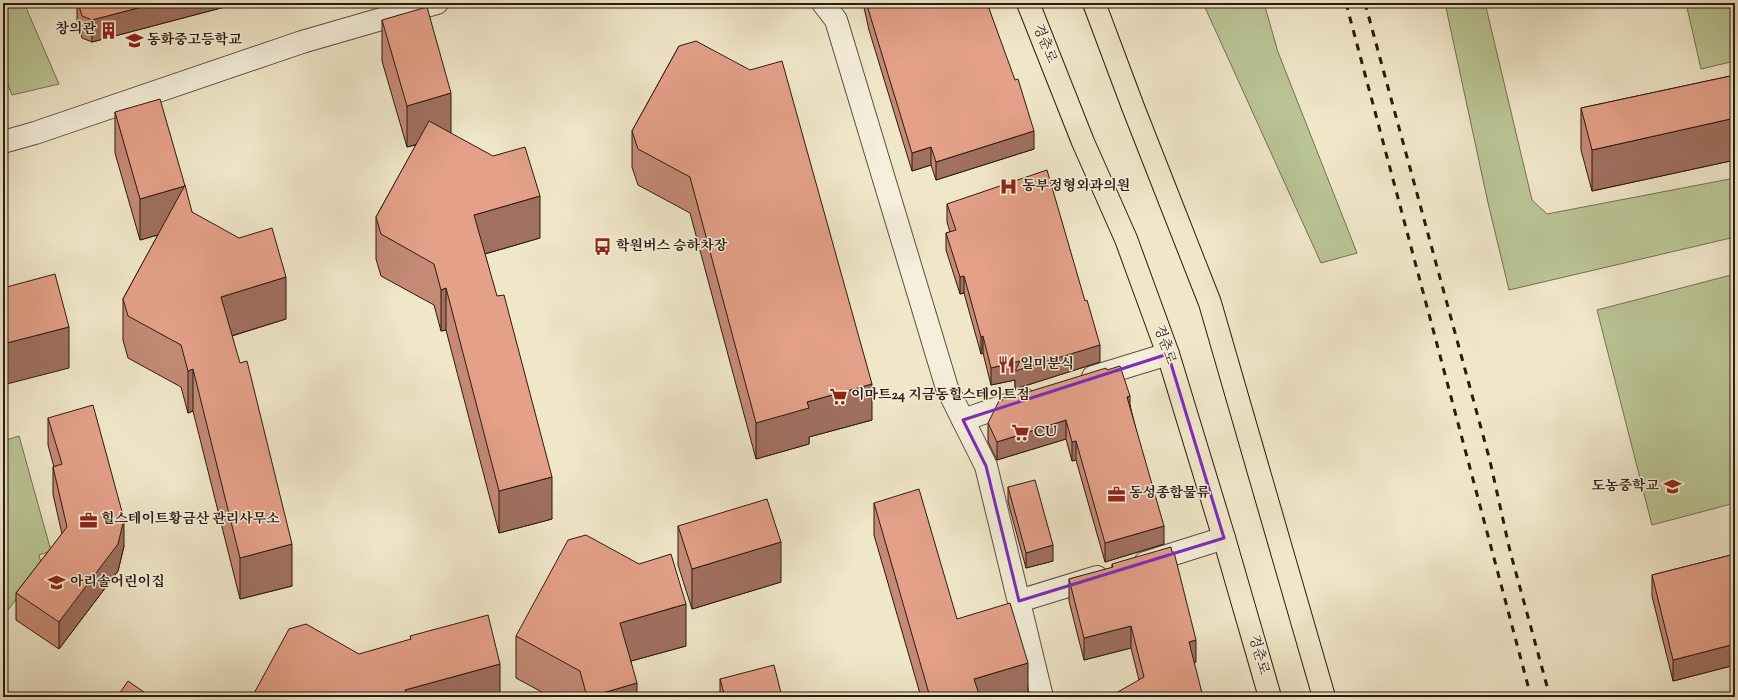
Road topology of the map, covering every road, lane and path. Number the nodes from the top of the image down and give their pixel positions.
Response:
1 (437, 3) edge
2 (823, 3) edge
3 (1028, 3) edge
4 (1094, 3) edge
5 (3, 142) edge
6 (1168, 354) junction
7 (1076, 383) edge
8 (1046, 392) edge
9 (963, 420) junction
10 (1224, 538) junction
11 (1019, 601) junction
12 (1042, 697) edge
13 (1270, 697) edge
14 (1324, 697) edge

1 - 5 street
2 - 9 street
3 - 6 main road, 경춘로
4 - 14 main road
6 - 7 street
6 - 10 main road, 경춘로
8 - 9 street
9 - 11 street
10 - 11 street
10 - 13 main road, 경춘로
11 - 12 street

